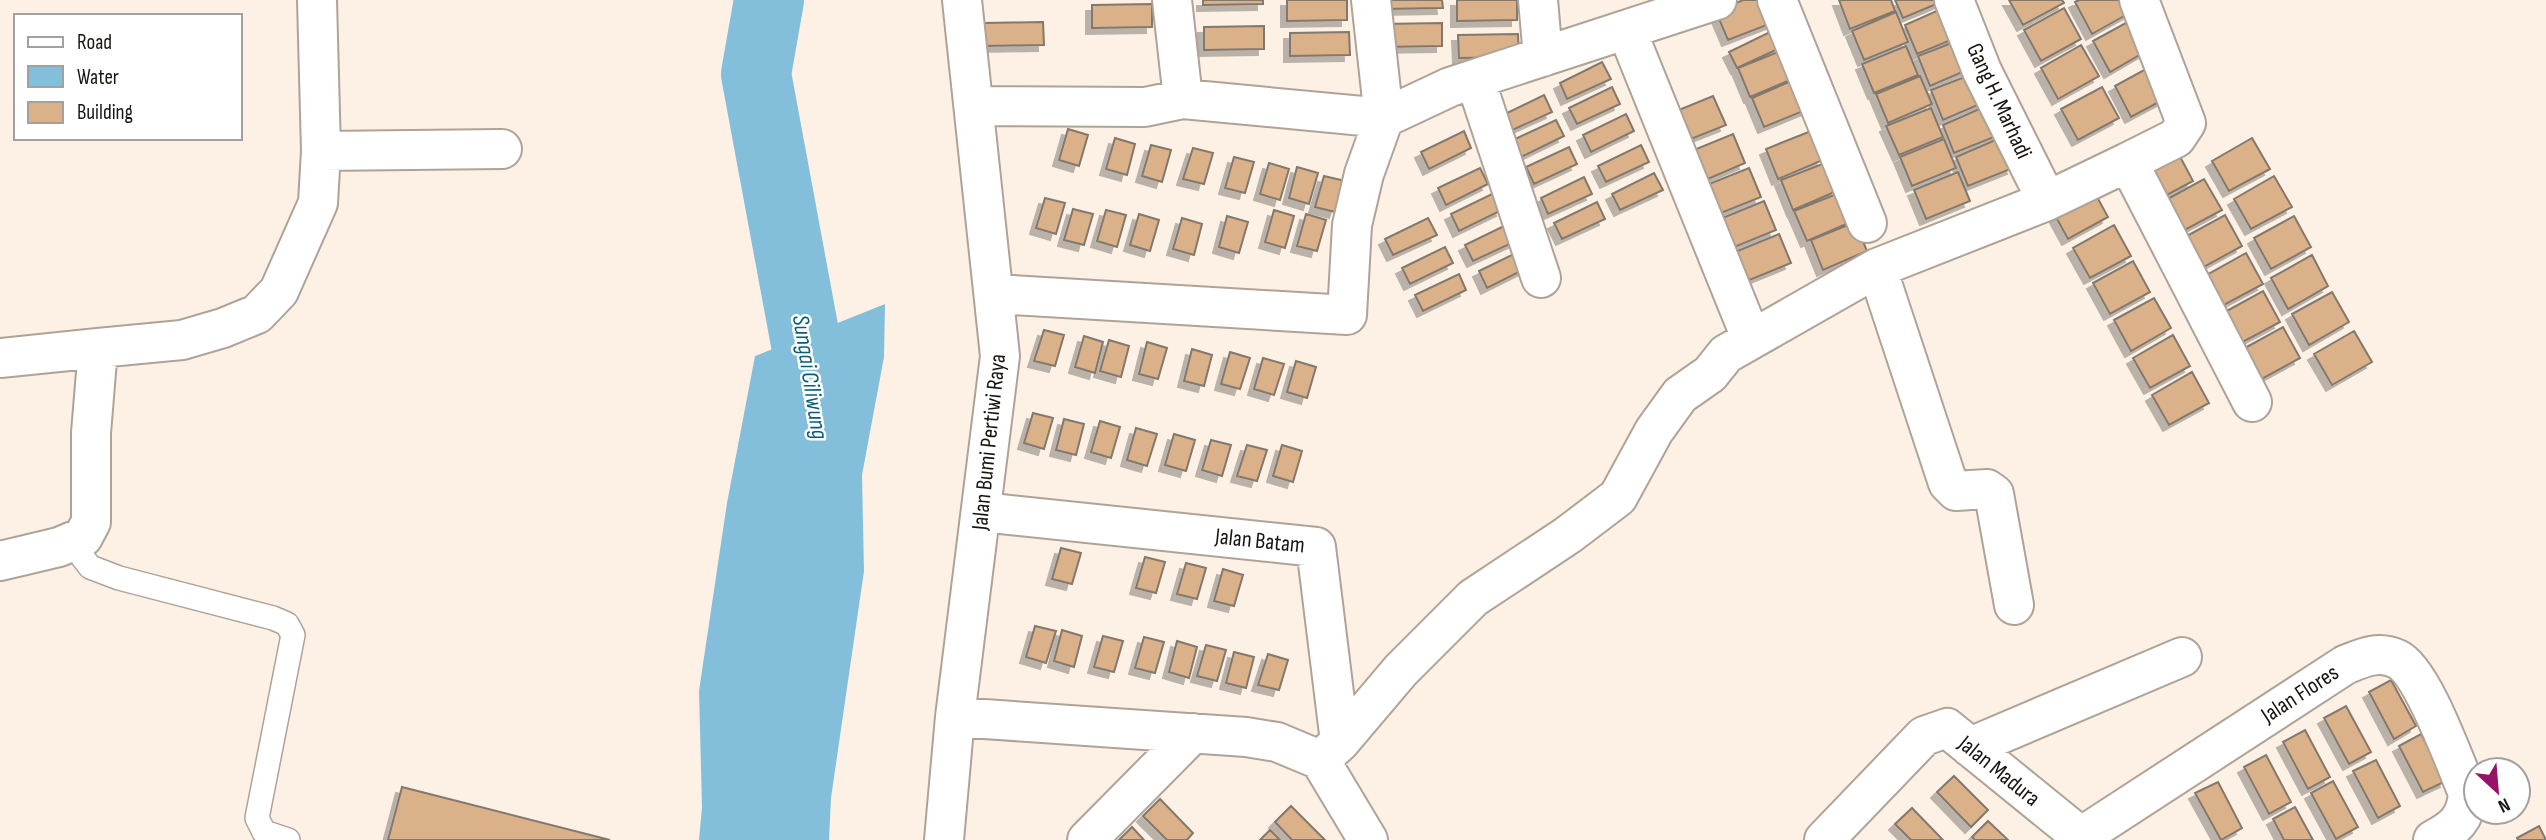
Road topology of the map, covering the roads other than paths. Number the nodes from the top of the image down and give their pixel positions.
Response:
1 (317, 0) edge
2 (962, 0) edge
3 (1172, 0) edge
4 (1371, 0) edge
5 (1538, 0) edge
6 (1717, 0) edge
7 (1777, 0) edge
8 (1954, 0) edge
9 (2139, 0) edge
10 (1627, 31) junction
11 (1543, 57) junction
12 (1475, 79) junction
13 (1183, 99) junction
14 (974, 106) junction
15 (1384, 118) junction
16 (502, 149) dead end
17 (321, 151) junction
18 (2128, 162) junction
19 (2047, 201) junction
20 (1867, 223) dead end
21 (1877, 268) junction
22 (1541, 278) dead end
23 (995, 294) junction
24 (1751, 338) junction
25 (98, 348) junction
26 (0, 358) edge
27 (2252, 402) dead end
28 (982, 512) junction
29 (71, 542) junction
30 (0, 561) edge
31 (2014, 605) dead end
32 (2182, 657) dead end
33 (955, 717) junction
34 (1193, 733) junction
35 (1970, 747) junction
36 (1330, 751) junction
37 (2081, 838) edge
38 (288, 840) edge
39 (944, 840) edge
40 (1087, 840) edge
41 (1368, 840) edge
42 (1824, 840) edge
43 (2432, 840) edge

1 - 17 street
2 - 14 street, Jalan Bumi Pertiwi Raya
3 - 13 street
4 - 15 street
5 - 11 street
6 - 10 street
7 - 20 street
8 - 19 street, Gang H. Marhadi
9 - 18 street
10 - 11 street
10 - 24 street
11 - 12 street
12 - 15 street
12 - 22 street
13 - 14 street
13 - 15 street
14 - 23 street, Jalan Bumi Pertiwi Raya
15 - 23 street
16 - 17 street
17 - 25 street
18 - 19 street
18 - 27 street
19 - 21 street
21 - 24 street
21 - 31 street
23 - 28 street, Jalan Bumi Pertiwi Raya
24 - 36 street
25 - 26 street
25 - 29 street
28 - 33 street, Jalan Bumi Pertiwi Raya
28 - 36 street, Jalan Batam
29 - 30 street
29 - 38 lane
32 - 35 street
33 - 34 street
33 - 39 street, Jalan Bumi Pertiwi Raya
34 - 36 street
34 - 40 street
35 - 37 street, Jalan Madura
35 - 42 street, Jalan Madura
36 - 41 street
37 - 43 street, Jalan Flores

